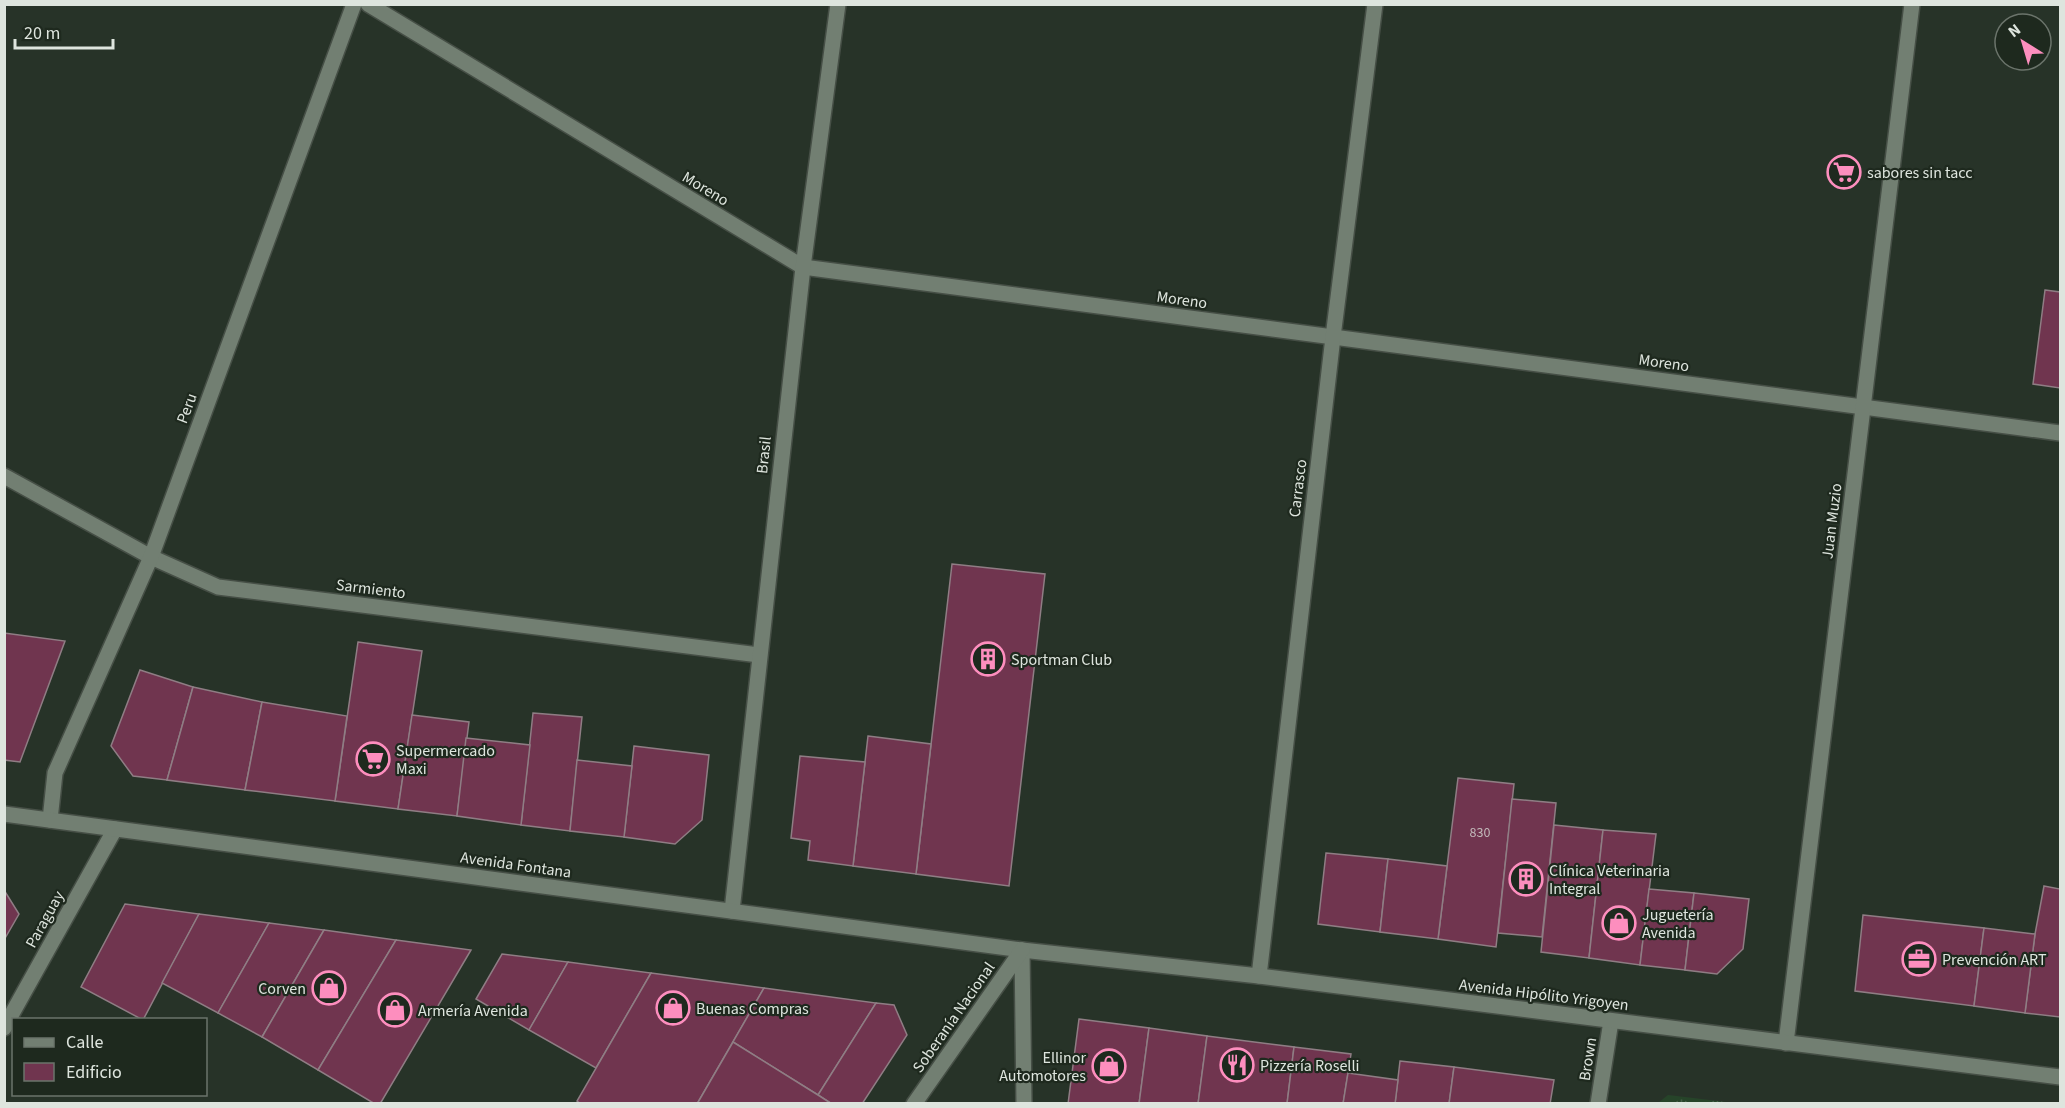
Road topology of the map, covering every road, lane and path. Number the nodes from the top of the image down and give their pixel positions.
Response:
1 (354, 4) edge
2 (368, 4) edge
3 (838, 4) edge
4 (1376, 4) edge
5 (1912, 4) edge
6 (803, 267) junction
7 (1333, 337) junction
8 (1863, 407) junction
9 (2061, 433) edge
10 (4, 476) edge
11 (151, 556) junction
12 (759, 655) junction
13 (4, 814) edge
14 (50, 820) junction
15 (115, 829) junction
16 (732, 911) junction
17 (1022, 950) junction
18 (1259, 976) junction
19 (1611, 1021) junction
20 (4, 1028) edge
21 (1786, 1043) junction
22 (2061, 1077) edge
23 (914, 1104) edge
24 (1024, 1104) edge
25 (1599, 1104) edge

1 - 11 street, Peru
2 - 6 street, Moreno
3 - 6 street, Brasil
4 - 7 street, Carrasco
5 - 8 street, Juan Muzio
6 - 7 street, Moreno
6 - 12 street, Brasil
7 - 8 street, Moreno
7 - 18 street, Carrasco
8 - 9 street, Moreno
8 - 21 street, Juan Muzio
10 - 11 street, Sarmiento
11 - 12 street, Sarmiento
11 - 14 street, Peru
12 - 16 street, Brasil
13 - 14 street, Avenida Fontana
14 - 15 street, Avenida Fontana
15 - 16 street, Avenida Fontana
15 - 20 street, Paraguay
16 - 17 street, Avenida Fontana
17 - 18 street, Avenida Hipólito Yrigoyen
17 - 23 street, Soberanía Nacional
17 - 24 street
18 - 19 street, Avenida Hipólito Yrigoyen
19 - 21 street, Avenida Hipólito Yrigoyen
19 - 25 street, Brown
21 - 22 street, Avenida Hipólito Yrigoyen

